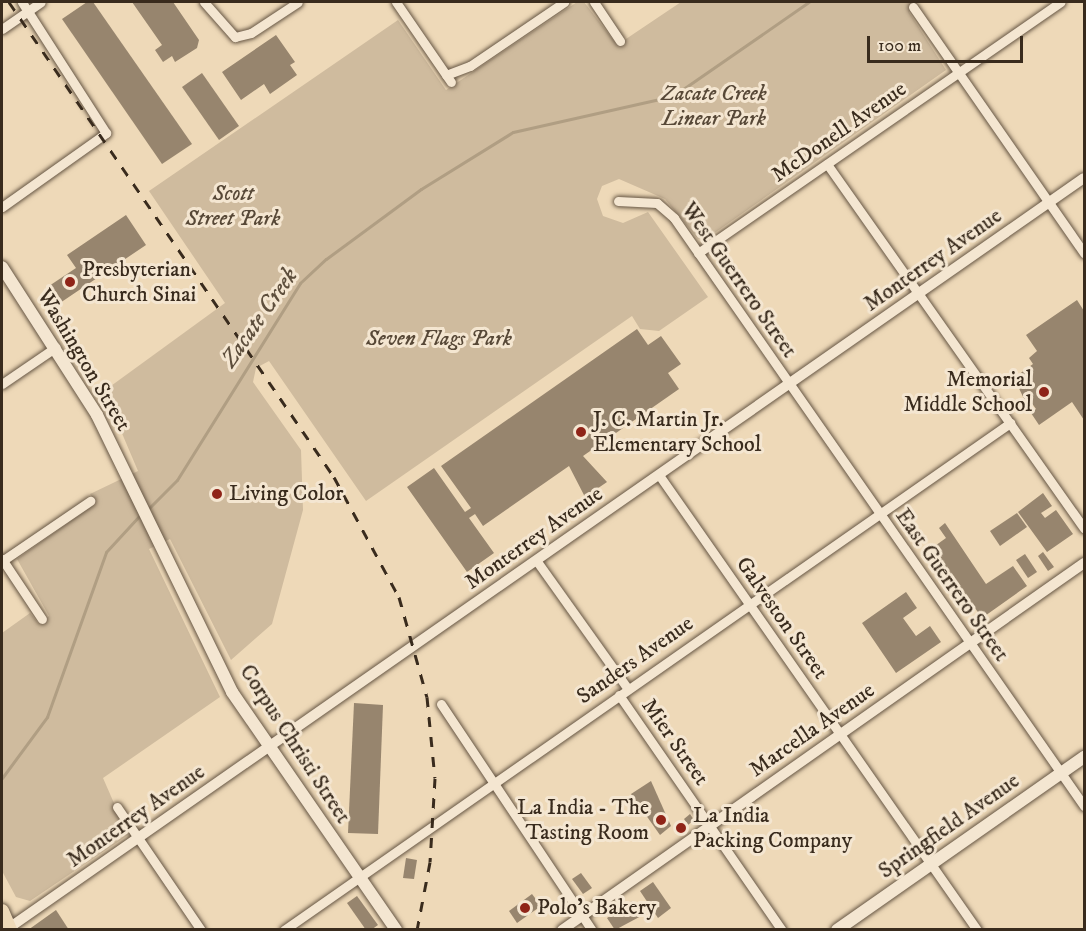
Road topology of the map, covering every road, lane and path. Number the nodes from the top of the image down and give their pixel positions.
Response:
1 (22, 2) edge
2 (41, 2) edge
3 (204, 2) edge
4 (298, 2) edge
5 (396, 2) edge
6 (564, 2) edge
7 (594, 2) edge
8 (1061, 2) edge
9 (913, 7) dead end
10 (28, 10) junction
11 (2, 28) edge
12 (620, 41) dead end
13 (958, 72) junction
14 (827, 164) junction
15 (1084, 178) edge
16 (618, 201) dead end
17 (1049, 202) junction
18 (2, 207) edge
19 (1084, 253) edge
20 (698, 254) junction
21 (2, 267) edge
22 (918, 294) junction
23 (56, 346) junction
24 (2, 384) edge
25 (789, 386) junction
26 (1010, 423) junction
27 (659, 475) junction
28 (127, 476) joint
29 (90, 501) dead end
30 (879, 514) junction
31 (1084, 528) edge
32 (2, 560) edge
33 (536, 560) junction
34 (1084, 563) edge
35 (748, 603) junction
36 (42, 619) dead end
37 (969, 642) junction
38 (628, 689) junction
39 (619, 695) junction
40 (441, 704) dead end
41 (838, 735) junction
42 (267, 749) junction
43 (1084, 757) edge
44 (1060, 774) junction
45 (494, 783) junction
46 (1084, 806) edge
47 (117, 807) dead end
48 (710, 826) junction
49 (138, 838) junction
50 (930, 864) junction
51 (359, 877) junction
52 (2, 911) edge
53 (582, 916) junction
54 (8, 929) edge
55 (201, 930) edge
56 (284, 930) edge
57 (396, 930) edge
58 (562, 930) edge
59 (592, 930) edge
60 (782, 930) edge
61 (837, 930) edge
62 (976, 930) edge

1 - 10 street
2 - 10 street
3 - 4 street
5 - 6 street
7 - 12 street
8 - 13 street, McDonell Avenue
9 - 13 street
10 - 11 street
10 - 18 street
13 - 14 street, McDonell Avenue
13 - 17 street
14 - 20 street, McDonell Avenue
14 - 22 street
15 - 17 street, Monterrey Avenue
16 - 20 street, West Guerrero Street
17 - 19 street
17 - 22 street, Monterrey Avenue
20 - 25 street, West Guerrero Street
21 - 23 main road, Washington Street
22 - 25 street, Monterrey Avenue
22 - 26 street
23 - 24 street
23 - 28 main road, Washington Street
25 - 27 street, Monterrey Avenue
25 - 30 street, East Guerrero Street
26 - 30 street, Sanders Avenue
26 - 31 street
27 - 33 street, Monterrey Avenue
27 - 35 street, Galveston Street
28 - 42 main road, Corpus Christi Street
29 - 32 street
30 - 35 street, Sanders Avenue
30 - 37 street, East Guerrero Street
32 - 36 street
33 - 38 street, Mier Street
33 - 42 street, Monterrey Avenue
34 - 37 street, Marcella Avenue
35 - 38 street, Sanders Avenue
35 - 41 street, Galveston Street
37 - 41 street, Marcella Avenue
37 - 44 street, East Guerrero Street
38 - 39 street, Sanders Avenue
39 - 45 street, Sanders Avenue
39 - 48 street, Mier Street
40 - 45 street
41 - 48 street, Marcella Avenue
41 - 50 street, Galveston Street
42 - 49 street, Monterrey Avenue
42 - 51 main road, Corpus Christi Street
43 - 44 main road, Springfield Avenue
44 - 46 street, East Guerrero Street
44 - 50 main road, Springfield Avenue
45 - 51 street, Sanders Avenue
45 - 53 street
47 - 49 street
48 - 53 street, Marcella Avenue
48 - 60 street, Mier Street
49 - 54 street, Monterrey Avenue
49 - 55 street
50 - 61 main road, Springfield Avenue
50 - 62 street, Galveston Street
51 - 56 street, Sanders Avenue
51 - 57 main road, Corpus Christi Street
52 - 54 main road
53 - 58 street, Marcella Avenue
53 - 59 street

